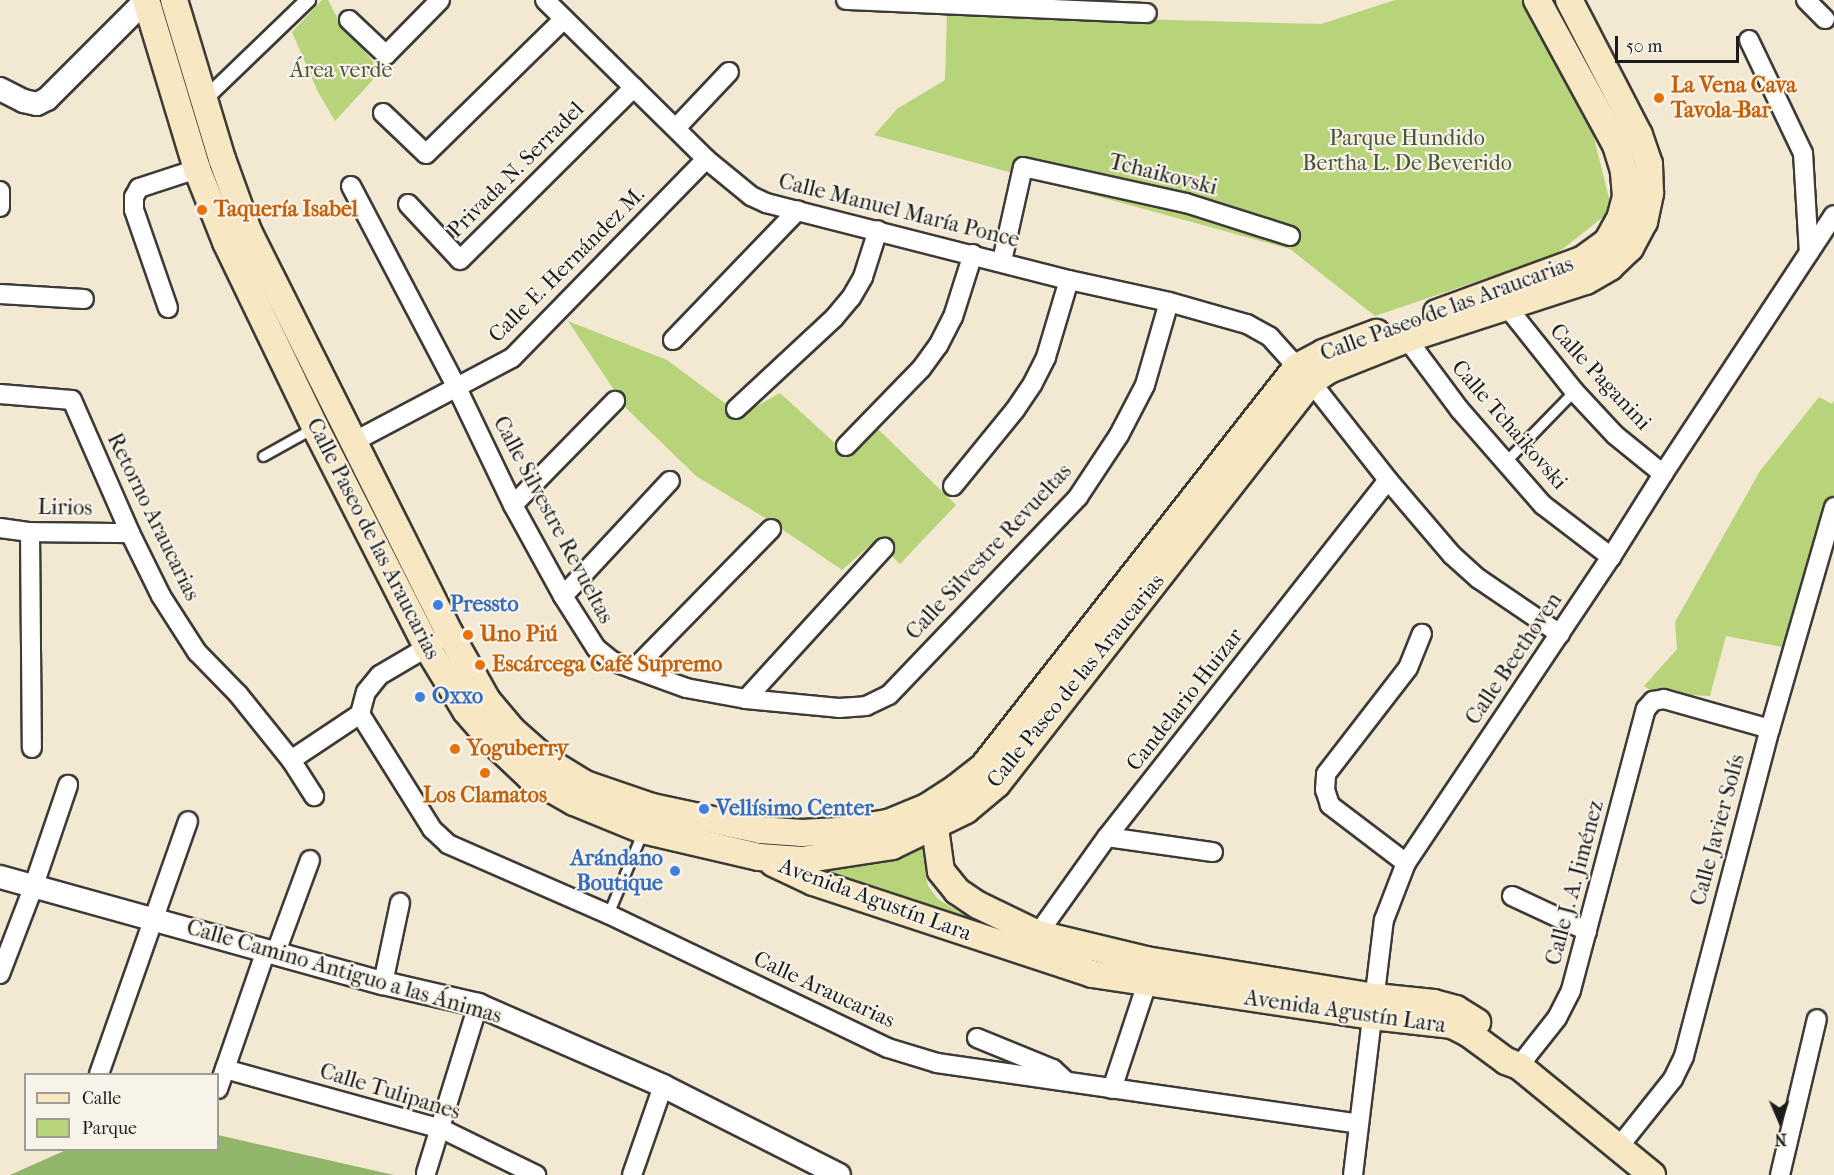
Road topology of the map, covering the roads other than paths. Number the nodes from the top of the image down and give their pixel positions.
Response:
1 (146, 0) edge
2 (174, 0) edge
3 (308, 0) edge
4 (440, 0) edge
5 (545, 0) edge
6 (846, 0) edge
7 (1537, 0) edge
8 (1569, 0) edge
9 (1806, 0) edge
10 (952, 3) edge
11 (1147, 13) dead end
12 (564, 19) junction
13 (1825, 19) dead end
14 (350, 20) dead end
15 (1749, 40) dead end
16 (729, 72) dead end
17 (634, 87) junction
18 (0, 89) edge
19 (204, 101) junction
20 (383, 113) dead end
21 (676, 128) junction
22 (706, 159) junction
23 (197, 168) junction
24 (351, 186) dead end
25 (0, 191) edge
26 (408, 204) dead end
27 (0, 207) edge
28 (798, 210) junction
29 (1834, 215) edge
30 (878, 230) junction
31 (1290, 236) dead end
32 (1809, 253) junction
33 (973, 254) junction
34 (1002, 261) junction
35 (1069, 280) junction
36 (0, 294) edge
37 (84, 299) dead end
38 (1169, 302) junction
39 (168, 308) dead end
40 (1508, 309) junction
41 (274, 312) junction
42 (1407, 339) junction
43 (673, 340) dead end
44 (1304, 375) junction
45 (456, 388) junction
46 (1574, 392) junction
47 (0, 394) edge
48 (615, 400) dead end
49 (736, 408) dead end
50 (315, 427) junction
51 (355, 441) junction
52 (846, 447) dead end
53 (263, 456) dead end
54 (1504, 463) junction
55 (1663, 474) junction
56 (1388, 480) junction
57 (670, 481) dead end
58 (953, 486) dead end
59 (513, 506) junction
60 (1834, 507) edge
61 (0, 528) edge
62 (771, 529) dead end
63 (30, 532) junction
64 (130, 533) junction
65 (884, 548) dead end
66 (1611, 557) junction
67 (563, 596) junction
68 (450, 634) junction
69 (1422, 634) dead end
70 (1560, 634) junction
71 (427, 647) junction
72 (634, 669) junction
73 (746, 699) junction
74 (1045, 707) junction
75 (360, 714) junction
76 (1770, 729) junction
77 (32, 748) dead end
78 (291, 760) junction
79 (68, 784) dead end
80 (314, 796) dead end
81 (188, 821) dead end
82 (934, 828) junction
83 (643, 830) junction
84 (1107, 837) junction
85 (1213, 852) dead end
86 (759, 857) junction
87 (309, 860) dead end
88 (1406, 863) junction
89 (0, 877) edge
90 (33, 888) junction
91 (1512, 896) dead end
92 (400, 903) dead end
93 (608, 914) junction
94 (154, 918) junction
95 (1587, 931) junction
96 (1031, 944) junction
97 (271, 951) junction
98 (0, 974) edge
99 (382, 982) junction
100 (1147, 983) junction
101 (478, 1005) junction
102 (1373, 1006) junction
103 (1817, 1018) dead end
104 (977, 1038) dead end
105 (1520, 1066) junction
106 (225, 1069) junction
107 (99, 1073) edge
108 (1068, 1082) junction
109 (219, 1086) edge
110 (663, 1086) junction
111 (1112, 1089) junction
112 (1359, 1124) junction
113 (442, 1129) junction
114 (1618, 1148) junction
115 (426, 1173) dead end
116 (536, 1175) edge
117 (632, 1175) edge
118 (839, 1175) edge
119 (1353, 1175) edge
120 (1652, 1175) edge
121 (1780, 1175) edge

1 - 18 street
1 - 23 main road, Calle Paseo de las Araucarias
2 - 19 main road, Calle Paseo de las Araucarias
3 - 19 street
4 - 14 street
5 - 12 street, Calle Manuel María Ponce
6 - 10 street
7 - 44 main road, Calle Paseo de las Araucarias
8 - 40 main road, Calle Paseo de las Araucarias
9 - 13 street
10 - 11 street
12 - 17 street, Calle Manuel María Ponce
12 - 20 street
15 - 32 street
16 - 21 street
17 - 21 street, Calle Manuel María Ponce
17 - 26 street, Privada N. Serradel
19 - 41 main road, Calle Paseo de las Araucarias
21 - 22 street, Calle Manuel María Ponce
22 - 28 street, Calle Manuel María Ponce
22 - 45 street, Calle E. Hernández M.
23 - 39 street
23 - 41 main road, Calle Paseo de las Araucarias
24 - 45 street, Calle Silvestre Revueltas
25 - 27 street
28 - 30 street, Calle Manuel María Ponce
28 - 43 street
29 - 32 street, Calle Beethoven
30 - 33 street, Calle Manuel María Ponce
30 - 49 street
31 - 34 street, Tchaikovski
32 - 55 street, Calle Beethoven
33 - 34 street, Calle Manuel María Ponce
33 - 52 street
34 - 35 street, Calle Manuel María Ponce
35 - 38 street, Calle Manuel María Ponce
35 - 58 street
36 - 37 street
38 - 44 street, Calle Manuel María Ponce
38 - 73 street, Calle Silvestre Revueltas
40 - 42 main road, Calle Paseo de las Araucarias
40 - 46 street, Calle Paganini
41 - 50 main road, Calle Paseo de las Araucarias
41 - 51 main road, Calle Paseo de las Araucarias
42 - 44 main road, Calle Paseo de las Araucarias
42 - 54 street, Calle Tchaikovski
44 - 56 street, Calle Manuel María Ponce
44 - 74 main road, Calle Paseo de las Araucarias
45 - 51 street, Calle E. Hernández M.
45 - 59 street, Calle Silvestre Revueltas
46 - 54 lane
46 - 55 street, Calle Paganini
47 - 64 street, Retorno Araucarias
48 - 59 street
50 - 53 lane
50 - 71 main road, Calle Paseo de las Araucarias
51 - 68 main road, Calle Paseo de las Araucarias
54 - 66 street, Calle Tchaikovski
55 - 66 street, Calle Beethoven
56 - 70 street, Calle Manuel María Ponce
56 - 84 street, Candelario Huizar
57 - 67 street
59 - 67 street, Calle Silvestre Revueltas
60 - 76 street, Calle Javier Solís
61 - 63 street, Lirios
62 - 72 street
63 - 64 street, Lirios
63 - 77 street
64 - 78 street, Retorno Araucarias
65 - 73 street
66 - 70 street, Calle Beethoven
67 - 72 street, Calle Silvestre Revueltas
68 - 71 street
68 - 74 main road, Calle Paseo de las Araucarias
69 - 88 street
70 - 88 street, Calle Beethoven
71 - 75 street
71 - 83 main road, Calle Paseo de las Araucarias
72 - 73 street, Calle Silvestre Revueltas
74 - 82 main road, Calle Paseo de las Araucarias
75 - 78 street
75 - 93 street, Calle Araucarias
76 - 95 street, Calle J. A. Jiménez
76 - 114 street, Calle Javier Solís
78 - 80 street, Retorno Araucarias
79 - 90 street
81 - 94 street
82 - 86 main road, Calle Paseo de las Araucarias
82 - 96 main road, Avenida Agustín Lara
83 - 86 main road, Calle Paseo de las Araucarias
83 - 93 lane
84 - 85 street
84 - 96 street, Candelario Huizar
86 - 96 main road, Avenida Agustín Lara
87 - 97 street
88 - 102 street, Calle Beethoven
89 - 90 street, Calle Camino Antiguo a las Ánimas
90 - 94 street, Calle Camino Antiguo a las Ánimas
90 - 98 street
91 - 95 street
92 - 99 street
93 - 108 street, Calle Araucarias
94 - 97 street, Calle Camino Antiguo a las Ánimas
94 - 107 street
95 - 105 street, Calle J. A. Jiménez
96 - 100 main road, Avenida Agustín Lara
96 - 102 main road, Avenida Agustín Lara
97 - 99 street, Calle Camino Antiguo a las Ánimas
97 - 106 street
99 - 101 street, Calle Camino Antiguo a las Ánimas
100 - 102 main road, Avenida Agustín Lara
100 - 111 street
101 - 110 street, Calle Camino Antiguo a las Ánimas
101 - 113 street
102 - 105 main road, Avenida Agustín Lara
102 - 112 street, Calle Beethoven
103 - 121 street
104 - 108 street
105 - 114 main road, Avenida Agustín Lara
106 - 109 street
106 - 113 street, Calle Tulipanes
108 - 111 street, Calle Araucarias
110 - 117 street
110 - 118 street, Calle Camino Antiguo a las Ánimas
111 - 112 street, Calle Araucarias
112 - 119 street, Calle Beethoven
113 - 115 street
113 - 116 street, Calle Tulipanes
114 - 120 main road, Avenida Agustín Lara

